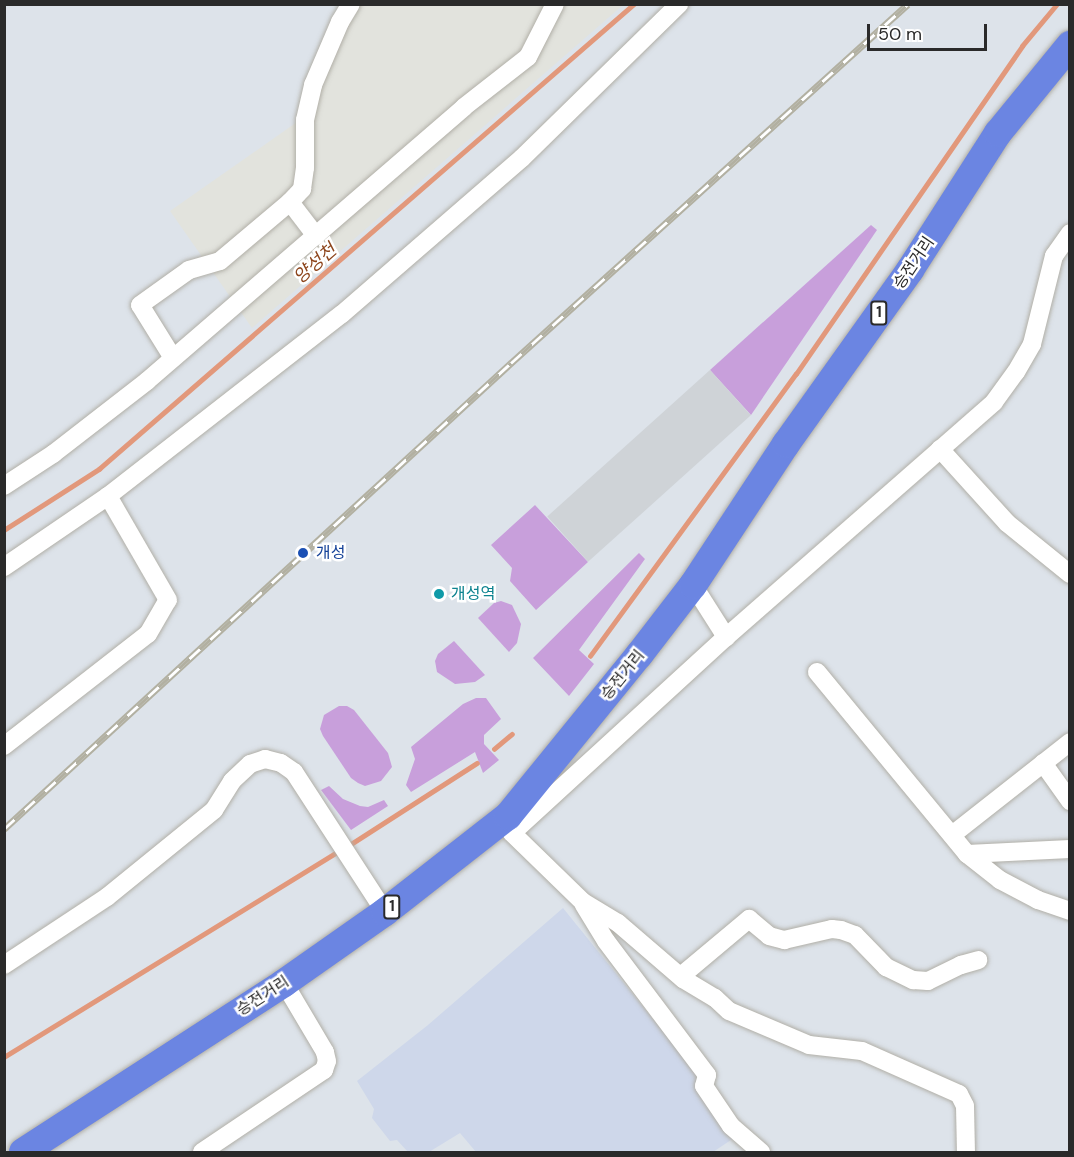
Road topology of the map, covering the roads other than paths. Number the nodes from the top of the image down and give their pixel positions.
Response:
1 (351, 4) edge
2 (555, 4) edge
3 (679, 4) edge
4 (340, 13) edge
5 (1070, 45) edge
6 (290, 202) junction
7 (1070, 233) edge
8 (316, 236) junction
9 (173, 358) junction
10 (940, 449) junction
11 (4, 486) edge
12 (108, 496) junction
13 (4, 567) edge
14 (1070, 574) edge
15 (693, 585) junction
16 (726, 637) junction
17 (817, 672) dead end
18 (1070, 742) edge
19 (4, 746) edge
20 (1043, 763) junction
21 (1070, 801) edge
22 (510, 824) junction
23 (952, 835) junction
24 (1070, 849) edge
25 (968, 854) junction
26 (583, 902) junction
27 (1070, 911) edge
28 (385, 912) junction
29 (978, 960) dead end
30 (4, 965) edge
31 (681, 976) junction
32 (284, 983) junction
33 (23, 1152) edge
34 (202, 1152) edge
35 (761, 1152) edge
36 (966, 1152) edge

1 - 4 street
2 - 8 street
3 - 12 street
4 - 6 street
5 - 15 main road, 승전거리 / 1
6 - 8 street
6 - 9 street
7 - 10 street
8 - 9 street
9 - 11 street
10 - 14 street
10 - 16 street
12 - 13 street
12 - 19 street
15 - 16 street
15 - 22 main road, 승전거리 / 1
16 - 22 street
17 - 23 street
18 - 20 street
20 - 21 street
20 - 23 street
22 - 26 street
22 - 28 main road, 승전거리 / 1
23 - 25 street
24 - 25 street
25 - 27 street
26 - 31 street
26 - 35 street
28 - 30 street
28 - 32 main road, 승전거리 / 1
29 - 31 street
31 - 36 street
32 - 33 main road, 승전거리 / 1
32 - 34 street

